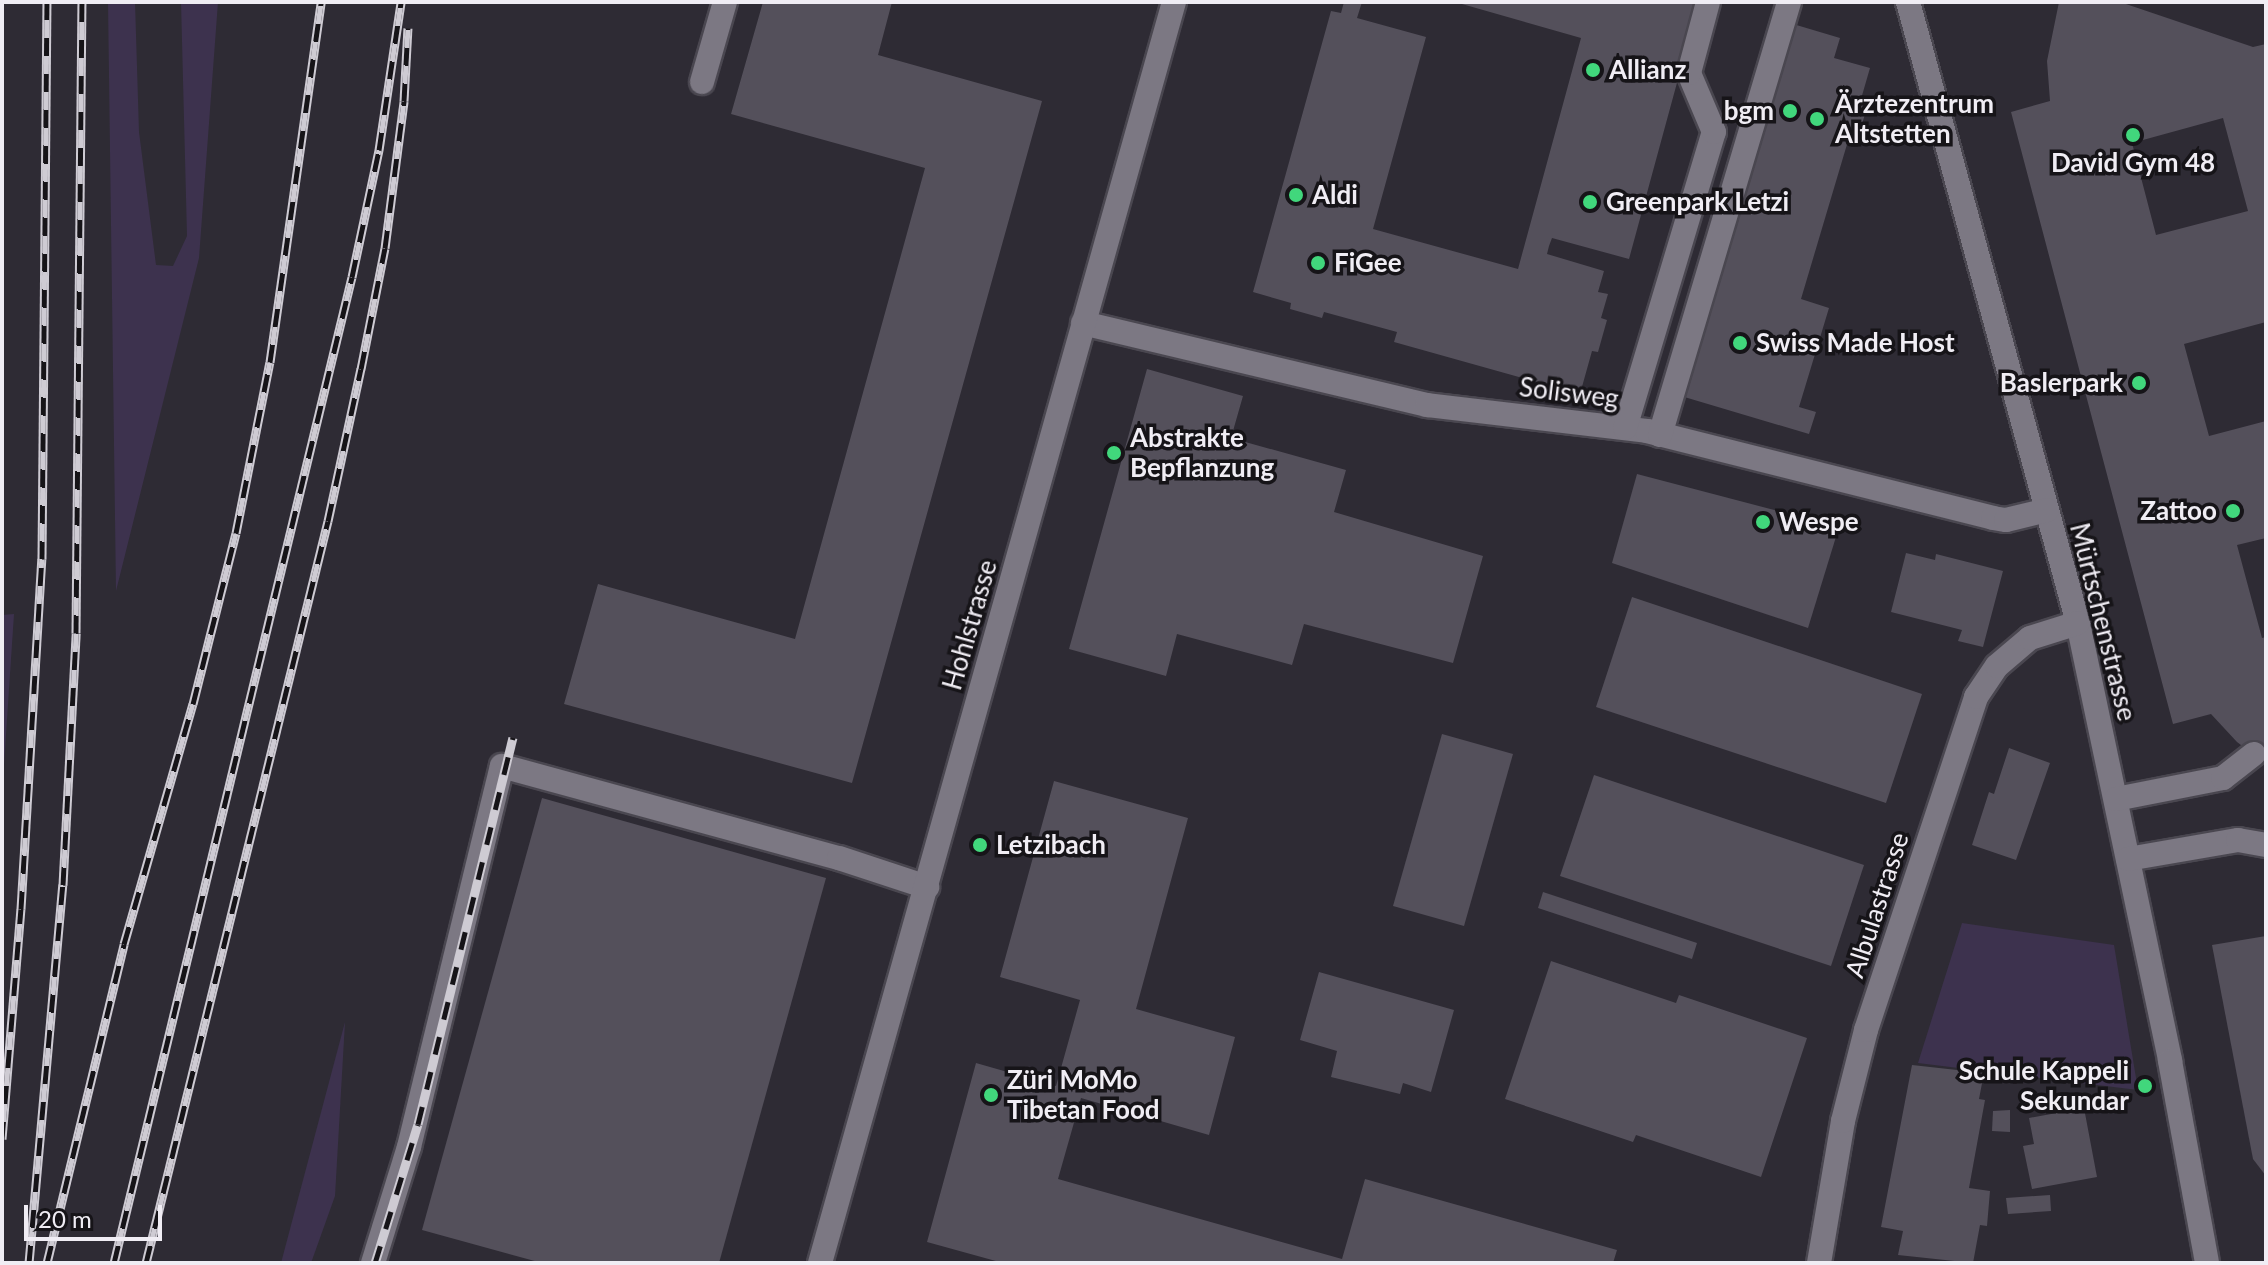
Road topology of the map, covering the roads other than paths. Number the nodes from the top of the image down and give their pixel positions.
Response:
1 (725, 2) edge
2 (1174, 2) edge
3 (1708, 2) edge
4 (1789, 2) edge
5 (1908, 2) edge
6 (702, 82) dead end
7 (1083, 323) junction
8 (1644, 431) junction
9 (2047, 510) junction
10 (2078, 623) junction
11 (2254, 754) dead end
12 (2116, 799) junction
13 (2266, 845) edge
14 (2128, 859) junction
15 (927, 887) junction
16 (373, 1263) edge
17 (820, 1263) edge
18 (1819, 1263) edge
19 (2207, 1263) edge

1 - 6 street
2 - 7 street, Hohlstrasse
3 - 8 street
4 - 8 street
5 - 9 street, Mürtschenstrasse
7 - 8 street, Solisweg
7 - 15 street, Hohlstrasse
8 - 9 street, Solisweg
9 - 10 street, Mürtschenstrasse
10 - 12 street, Mürtschenstrasse
10 - 18 street, Albulastrasse
11 - 12 street
12 - 14 street, Mürtschenstrasse
13 - 14 street
14 - 19 street, Mürtschenstrasse
15 - 16 street
15 - 17 street, Hohlstrasse

